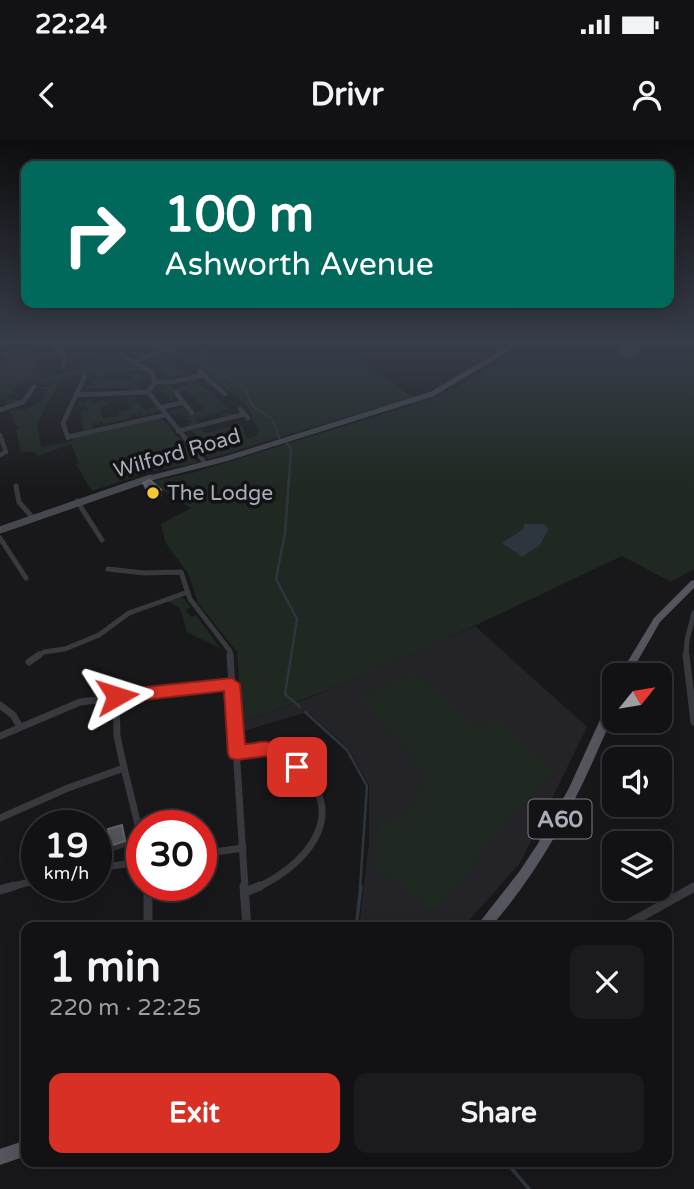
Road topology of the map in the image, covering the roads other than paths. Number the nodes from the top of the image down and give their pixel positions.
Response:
1 (29, 393) edge
2 (77, 393) edge
3 (131, 393) edge
4 (149, 393) edge
5 (176, 393) dead end
6 (434, 393) edge
7 (76, 396) junction
8 (183, 402) junction
9 (160, 408) junction
10 (0, 410) edge
11 (192, 413) dead end
12 (244, 414) dead end
13 (165, 415) junction
14 (178, 431) junction
15 (0, 435) edge
16 (0, 455) edge
17 (206, 464) junction
18 (16, 486) dead end
19 (77, 501) junction
20 (33, 518) junction
21 (0, 530) edge
22 (0, 538) edge
23 (102, 540) dead end
24 (108, 569) dead end
25 (26, 578) dead end
26 (694, 583) edge
27 (188, 592) junction
28 (694, 613) edge
29 (65, 649) junction
30 (72, 657) dead end
31 (29, 662) dead end
32 (631, 663) edge
33 (232, 684) junction
34 (117, 696) junction
35 (0, 705) edge
36 (694, 722) edge
37 (20, 727) junction
38 (602, 729) edge
39 (0, 736) edge
40 (237, 753) junction
41 (124, 768) junction
42 (134, 810) edge
43 (0, 818) edge
44 (243, 848) junction
45 (217, 852) edge
46 (21, 884) edge
47 (694, 887) edge
48 (0, 890) edge
49 (245, 892) junction
50 (148, 901) edge
51 (148, 922) edge
52 (247, 922) edge
53 (486, 922) edge
54 (632, 922) edge
55 (21, 1150) edge
56 (0, 1157) edge

1 - 10 street
2 - 7 street
3 - 7 street
4 - 9 street
5 - 8 street
6 - 17 main road, Wilford Road
7 - 13 street
8 - 9 street
8 - 11 street
9 - 13 street
12 - 14 street
13 - 14 street
14 - 17 street
15 - 16 street
17 - 19 main road, Wilford Road
18 - 20 street
19 - 20 main road, Wilford Road
19 - 23 street
20 - 21 main road, Wilford Road
22 - 25 street
24 - 27 street
26 - 32 main road
27 - 29 street
27 - 33 street
28 - 36 street
29 - 30 street
29 - 31 street
33 - 34 street
33 - 40 street
34 - 37 street
34 - 41 street
35 - 37 street
37 - 39 street
38 - 53 main road, A60
40 - 44 street
40 - 49 street
41 - 42 street
41 - 43 street
44 - 45 street
44 - 49 street
46 - 48 street
47 - 54 street
49 - 52 street
50 - 51 street
55 - 56 main road

